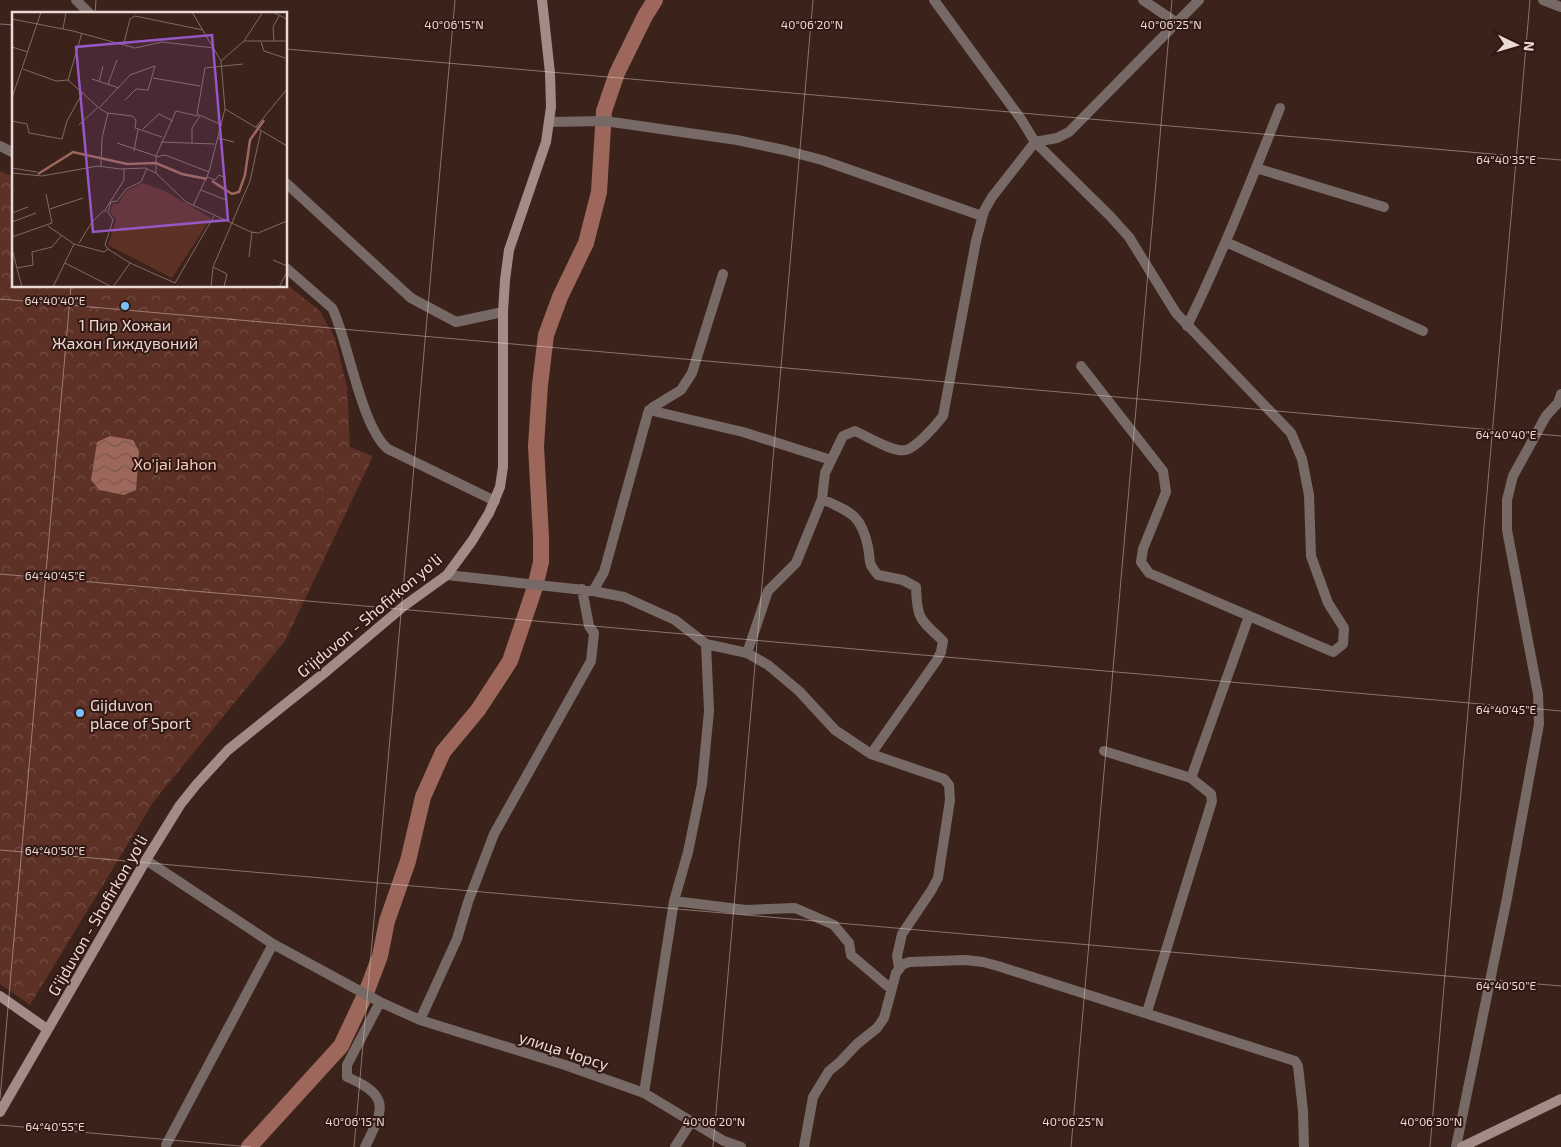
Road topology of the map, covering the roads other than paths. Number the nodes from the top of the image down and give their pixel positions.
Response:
1 (76, 0) edge
2 (542, 0) edge
3 (934, 0) edge
4 (1143, 0) edge
5 (1199, 0) edge
6 (1543, 0) edge
7 (1561, 7) edge
8 (88, 12) edge
9 (1177, 23) junction
10 (1280, 108) dead end
11 (550, 122) junction
12 (1035, 142) junction
13 (0, 146) edge
14 (12, 152) edge
15 (1256, 168) junction
16 (288, 185) edge
17 (1384, 207) dead end
18 (982, 216) junction
19 (1226, 242) junction
20 (288, 270) edge
21 (723, 274) dead end
22 (503, 312) junction
23 (1187, 326) junction
24 (1423, 330) dead end
25 (1081, 366) dead end
26 (1560, 401) edge
27 (650, 410) junction
28 (832, 460) junction
29 (822, 499) junction
30 (495, 501) junction
31 (447, 575) junction
32 (582, 589) junction
33 (593, 590) junction
34 (1249, 616) junction
35 (706, 644) junction
36 (748, 653) junction
37 (1104, 751) dead end
38 (870, 754) junction
39 (1191, 778) junction
40 (146, 860) junction
41 (674, 901) junction
42 (273, 944) junction
43 (898, 968) junction
44 (891, 990) junction
45 (0, 996) edge
46 (376, 999) junction
47 (1147, 1012) junction
48 (420, 1020) junction
49 (48, 1030) junction
50 (644, 1093) junction
51 (1561, 1099) edge
52 (0, 1112) edge
53 (692, 1122) junction
54 (166, 1145) dead end
55 (365, 1147) edge
56 (674, 1147) edge
57 (741, 1147) edge
58 (804, 1147) edge
59 (1304, 1147) edge
60 (1456, 1147) edge
61 (1462, 1147) edge

1 - 8 street
2 - 11 main road, G'ijduvon - Shofirkon yo'li
3 - 12 street
4 - 9 street
5 - 9 street
6 - 7 street
9 - 12 street
10 - 15 street
11 - 18 street
11 - 22 main road, G'ijduvon - Shofirkon yo'li
12 - 18 street
12 - 23 street
13 - 14 street
15 - 17 street
15 - 19 street
16 - 22 street
18 - 28 street
19 - 23 street
19 - 24 street
20 - 30 street
21 - 27 street
22 - 30 main road, G'ijduvon - Shofirkon yo'li
23 - 34 street
25 - 34 street
26 - 60 street
27 - 28 street
27 - 33 street
28 - 29 street
29 - 36 street
29 - 38 street
30 - 31 main road, G'ijduvon - Shofirkon yo'li
31 - 32 street
31 - 40 main road, G'ijduvon - Shofirkon yo'li
32 - 33 street
32 - 48 street
33 - 35 street
34 - 39 street
35 - 36 street
35 - 41 street
36 - 38 street
37 - 39 street
38 - 43 street
39 - 47 street
40 - 42 street, улица Чорсу
40 - 49 main road, G'ijduvon - Shofirkon yo'li
41 - 44 street
41 - 50 street
42 - 46 street, улица Чорсу
42 - 54 street
43 - 44 street
43 - 47 street
44 - 58 street
45 - 49 main road
46 - 48 street, улица Чорсу
46 - 55 street
47 - 59 street
48 - 50 street, улица Чорсу
49 - 52 main road, G'ijduvon - Shofirkon yo'li
50 - 53 street, улица Чорсу
51 - 61 main road
53 - 56 street
53 - 57 street, улица Чорсу

